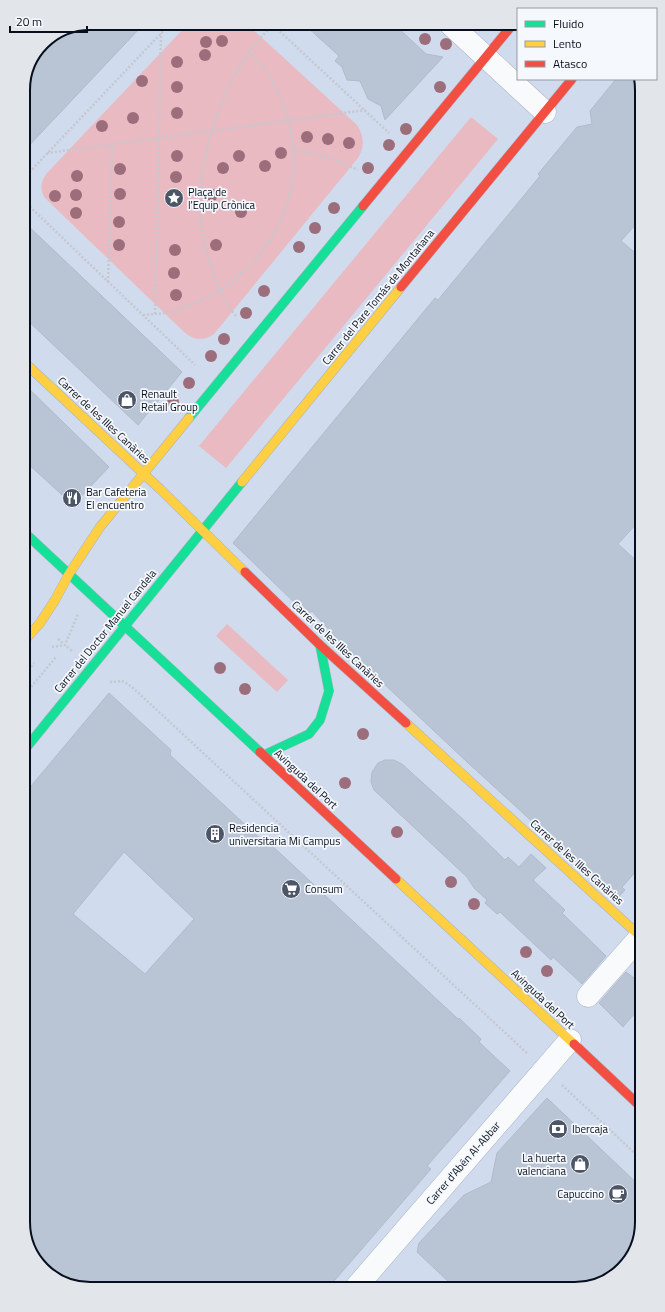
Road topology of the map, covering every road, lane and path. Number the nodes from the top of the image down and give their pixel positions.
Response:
1 (164, 30) edge
2 (269, 30) edge
3 (277, 30) edge
4 (456, 30) edge
5 (508, 30) edge
6 (161, 33) junction
7 (249, 52) junction
8 (485, 57) junction
9 (571, 80) edge
10 (365, 110) junction
11 (545, 112) junction
12 (288, 121) junction
13 (212, 131) junction
14 (389, 133) dead end
15 (159, 138) junction
16 (112, 145) junction
17 (293, 149) junction
18 (47, 153) junction
19 (358, 170) dead end
20 (30, 171) edge
21 (30, 207) edge
22 (108, 282) junction
23 (221, 290) junction
24 (155, 314) junction
25 (143, 315) junction
26 (236, 316) dead end
27 (195, 365) dead end
28 (30, 368) edge
29 (143, 474) junction
30 (202, 530) junction
31 (30, 538) edge
32 (69, 574) junction
33 (125, 626) junction
34 (30, 635) edge
35 (57, 638) dead end
36 (320, 645) junction
37 (74, 653) dead end
38 (56, 657) dead end
39 (107, 682) dead end
40 (30, 688) edge
41 (30, 743) edge
42 (264, 755) junction
43 (635, 931) edge
44 (635, 943) edge
45 (588, 996) dead end
46 (570, 1040) junction
47 (529, 1055) dead end
48 (559, 1083) dead end
49 (635, 1100) edge
50 (635, 1154) edge
51 (360, 1282) edge

1 - 6 path
2 - 7 path
3 - 10 path
4 - 8 street
5 - 8 main road
6 - 15 path
6 - 18 path
7 - 12 path
7 - 13 path
8 - 11 street
8 - 29 main road
9 - 11 main road, Carrer del Pare Tomás de Montañana
10 - 12 path
10 - 14 path
11 - 30 main road, Carrer del Pare Tomás de Montañana
12 - 13 path
12 - 17 path
13 - 15 path
13 - 23 path
15 - 16 path
15 - 24 path
16 - 18 path
16 - 22 path
17 - 19 path
17 - 23 path
18 - 20 path
21 - 22 path
22 - 25 path
23 - 24 path
23 - 26 path
24 - 25 path
25 - 27 path
28 - 29 main road, Carrer de les Illes Canàries
29 - 30 main road, Carrer de les Illes Canàries
29 - 32 main road
30 - 33 main road, Carrer del Doctor Manuel Candela
30 - 36 main road, Carrer de les Illes Canàries
31 - 32 main road, Avinguda del Port
32 - 33 main road, Avinguda del Port
32 - 34 main road
33 - 41 main road, Carrer del Doctor Manuel Candela
33 - 42 main road, Avinguda del Port
35 - 37 path
36 - 42 main road
36 - 43 main road, Carrer de les Illes Canàries
38 - 40 path
39 - 47 path
42 - 46 main road, Avinguda del Port
44 - 45 street
46 - 49 main road, Avinguda del Port
46 - 51 street, Carrer d'Abén Al-Abbar
48 - 50 path

